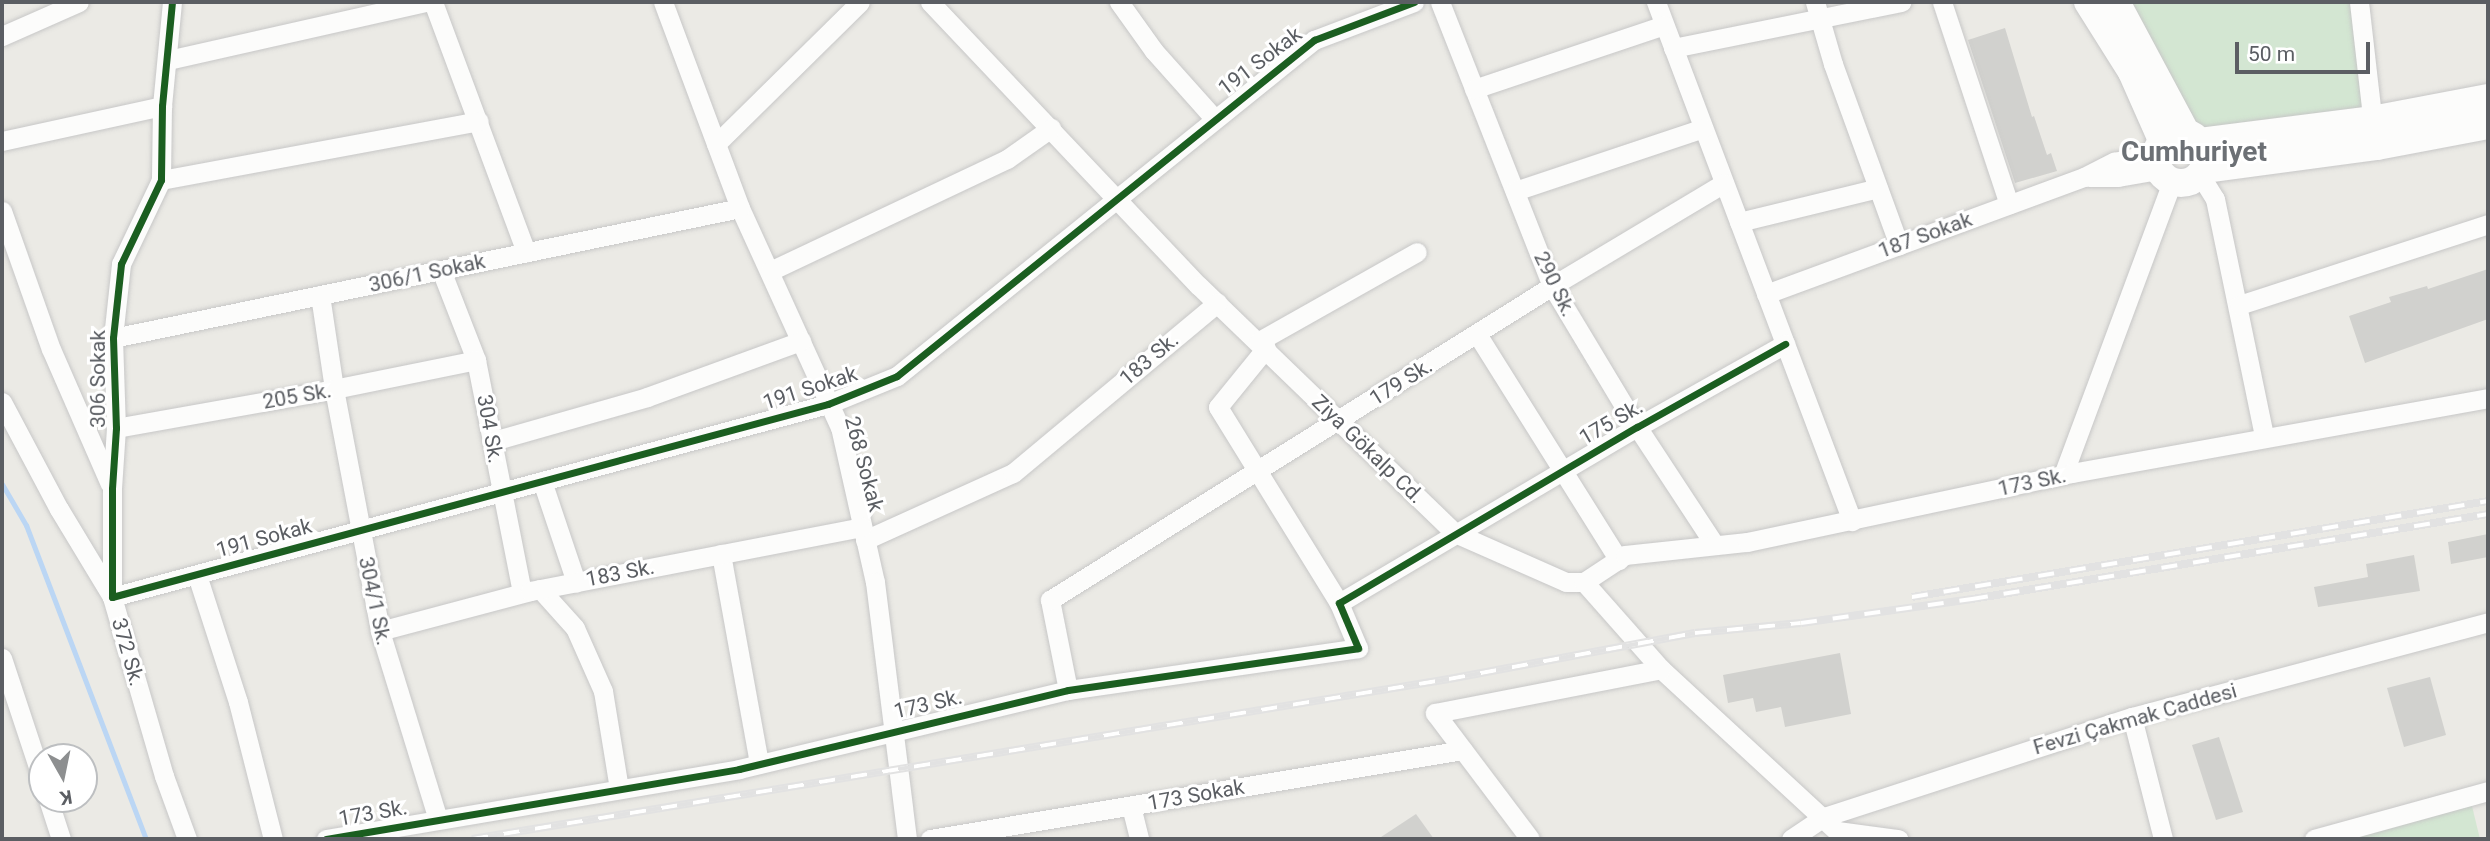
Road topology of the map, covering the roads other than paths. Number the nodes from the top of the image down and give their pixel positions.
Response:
1 (79, 2) edge
2 (172, 2) edge
3 (426, 2) edge
4 (433, 2) edge
5 (663, 2) edge
6 (860, 2) edge
7 (930, 2) edge
8 (1119, 2) edge
9 (1414, 2) edge
10 (1440, 2) edge
11 (1656, 2) edge
12 (1901, 2) edge
13 (1942, 2) edge
14 (2088, 2) edge
15 (2116, 2) edge
16 (2358, 2) edge
17 (1818, 10) edge
18 (1664, 25) junction
19 (2, 36) edge
20 (1673, 48) junction
21 (168, 60) junction
22 (1474, 89) junction
23 (2488, 98) edge
24 (162, 106) junction
25 (1214, 118) junction
26 (479, 121) junction
27 (2488, 125) edge
28 (1051, 128) junction
29 (1703, 128) junction
30 (2374, 133) junction
31 (2, 141) edge
32 (716, 144) junction
33 (2180, 158) junction
34 (161, 180) junction
35 (1724, 183) junction
36 (1878, 188) junction
37 (1515, 191) junction
38 (1119, 200) junction
39 (2010, 204) junction
40 (740, 208) junction
41 (2, 211) edge
42 (1739, 222) junction
43 (2488, 224) edge
44 (1899, 245) junction
45 (527, 252) junction
46 (1418, 252) dead end
47 (441, 270) junction
48 (770, 271) junction
49 (1552, 286) junction
50 (1766, 294) junction
51 (320, 295) junction
52 (1217, 303) junction
53 (2239, 305) junction
54 (1477, 334) junction
55 (113, 338) junction
56 (801, 341) junction
57 (1786, 344) junction
58 (1263, 345) junction
59 (476, 360) junction
60 (334, 389) junction
61 (2488, 398) edge
62 (2, 402) edge
63 (828, 404) junction
64 (1339, 421) junction
65 (1637, 427) junction
66 (117, 428) junction
67 (2264, 436) junction
68 (493, 441) junction
69 (1563, 470) junction
70 (1256, 471) junction
71 (2063, 475) junction
72 (542, 481) junction
73 (112, 489) junction
74 (501, 494) junction
75 (1852, 521) junction
76 (360, 530) junction
77 (864, 533) junction
78 (1455, 533) junction
79 (1714, 544) junction
80 (721, 554) junction
81 (1619, 560) junction
82 (197, 575) junction
83 (576, 582) junction
84 (1584, 582) junction
85 (531, 591) junction
86 (113, 597) junction
87 (1339, 603) junction
88 (2488, 622) edge
89 (380, 631) junction
90 (2, 658) edge
91 (1661, 668) junction
92 (1068, 690) junction
93 (2132, 717) junction
94 (893, 729) junction
95 (30, 743) edge
96 (1462, 750) junction
97 (759, 764) junction
98 (619, 789) junction
99 (2488, 791) edge
100 (1131, 806) junction
101 (53, 813) edge
102 (438, 819) junction
103 (1835, 829) edge
104 (1521, 836) edge
105 (61, 839) edge
106 (187, 839) edge
107 (273, 839) edge
108 (326, 839) edge
109 (906, 839) edge
110 (930, 839) edge
111 (1139, 839) edge
112 (1791, 839) edge
113 (1898, 839) edge
114 (2163, 839) edge
115 (2314, 839) edge

1 - 19 street
2 - 21 street, 306 Sokak
3 - 21 street
4 - 26 street
5 - 32 street, 268 Sokak
6 - 32 street
7 - 28 street, Ziya Gökalp Cd.
8 - 25 street
9 - 25 street, 191 Sokak
10 - 22 street, 290 Sk.
11 - 18 street
12 - 17 street
13 - 39 street
14 - 33 main road
15 - 33 main road
16 - 30 street
17 - 20 street
17 - 36 street
18 - 20 street
18 - 22 street
20 - 29 street
21 - 24 street, 306 Sokak
22 - 37 street, 290 Sk.
23 - 30 main road, 187 Sokak
24 - 31 street
24 - 34 street, 306 Sokak
25 - 38 street, 191 Sokak
26 - 34 street
26 - 45 street
27 - 30 main road, 187 Sokak
28 - 38 street, Ziya Gökalp Cd.
28 - 48 street
29 - 35 street
29 - 37 street
30 - 33 main road, 187 Sokak
32 - 40 street, 268 Sokak
33 - 39 street, 187 Sokak
33 - 53 street
33 - 71 street
34 - 55 street, 306 Sokak
35 - 42 street
35 - 49 street, 179 Sk.
36 - 42 street
36 - 44 street
37 - 49 street, 290 Sk.
38 - 52 street, Ziya Gökalp Cd.
38 - 63 street, 191 Sokak
39 - 44 street, 187 Sokak
40 - 45 street, 306/1 Sokak
40 - 48 street, 268 Sokak
41 - 73 street
42 - 50 street
43 - 53 street
44 - 50 street, 187 Sokak
45 - 47 street, 306/1 Sokak
46 - 58 street
47 - 51 street, 306/1 Sokak
47 - 59 street, 304 Sk.
48 - 56 street, 268 Sokak
49 - 54 street, 179 Sk.
49 - 65 street, 290 Sk.
50 - 57 street
51 - 55 street, 306/1 Sokak
51 - 60 street, 304/1 Sk.
52 - 58 street, Ziya Gökalp Cd.
52 - 77 street, 183 Sk.
53 - 67 street
54 - 64 street, 179 Sk.
54 - 69 street
55 - 66 street, 306 Sokak
56 - 63 street, 268 Sokak
56 - 68 street
57 - 65 street, 175 Sk.
57 - 75 street
58 - 64 street, Ziya Gökalp Cd.
58 - 70 street
59 - 60 street, 205 Sk.
59 - 68 street, 304 Sk.
60 - 66 street, 205 Sk.
60 - 76 street, 304/1 Sk.
61 - 67 street, 173 Sk.
62 - 86 street, 372 Sk.
63 - 72 street, 191 Sokak
63 - 77 street, 268 Sokak
64 - 70 street, 179 Sk.
64 - 78 street, Ziya Gökalp Cd.
65 - 69 street, 175 Sk.
65 - 79 street, 290 Sk.
66 - 73 street, 306 Sokak
67 - 71 street, 173 Sk.
68 - 74 street, 304 Sk.
69 - 78 street, 175 Sk.
69 - 81 street
70 - 87 street
70 - 92 street, 179 Sk.
71 - 75 street, 173 Sk.
72 - 74 street, 191 Sokak
72 - 83 street
73 - 86 street, 306 Sokak
74 - 76 street, 191 Sokak
74 - 85 street, 304 Sk.
75 - 79 street, 173 Sk.
76 - 82 street, 191 Sokak
76 - 89 street, 304/1 Sk.
77 - 80 street, 183 Sk.
77 - 94 street, 268 Sokak
78 - 84 street, Ziya Gökalp Cd.
78 - 87 street
79 - 81 street, 173 Sk.
80 - 83 street, 183 Sk.
80 - 97 street
81 - 84 street, 173 Sk.
82 - 86 street, 191 Sokak
82 - 107 street
83 - 85 street, 183 Sk.
84 - 91 street
85 - 89 street, 183 Sk.
85 - 98 street, 304 Sk.
86 - 106 street, 372 Sk.
87 - 92 street, 173 Sk.
88 - 93 street, Fevzi Çakmak Caddesi
89 - 102 street, 304/1 Sk.
90 - 95 street
91 - 96 street
91 - 103 street
92 - 94 street, 173 Sk.
93 - 103 street, Fevzi Çakmak Caddesi
93 - 114 street
94 - 97 street, 173 Sk.
94 - 109 street, 268 Sokak
96 - 100 street, 173 Sokak
96 - 104 street
97 - 98 street, 173 Sk.
98 - 102 street, 173 Sk.
99 - 115 street
100 - 110 street, 173 Sokak
100 - 111 street
101 - 105 street
102 - 108 street, 173 Sk.
103 - 112 street, Fevzi Çakmak Caddesi
103 - 113 street

